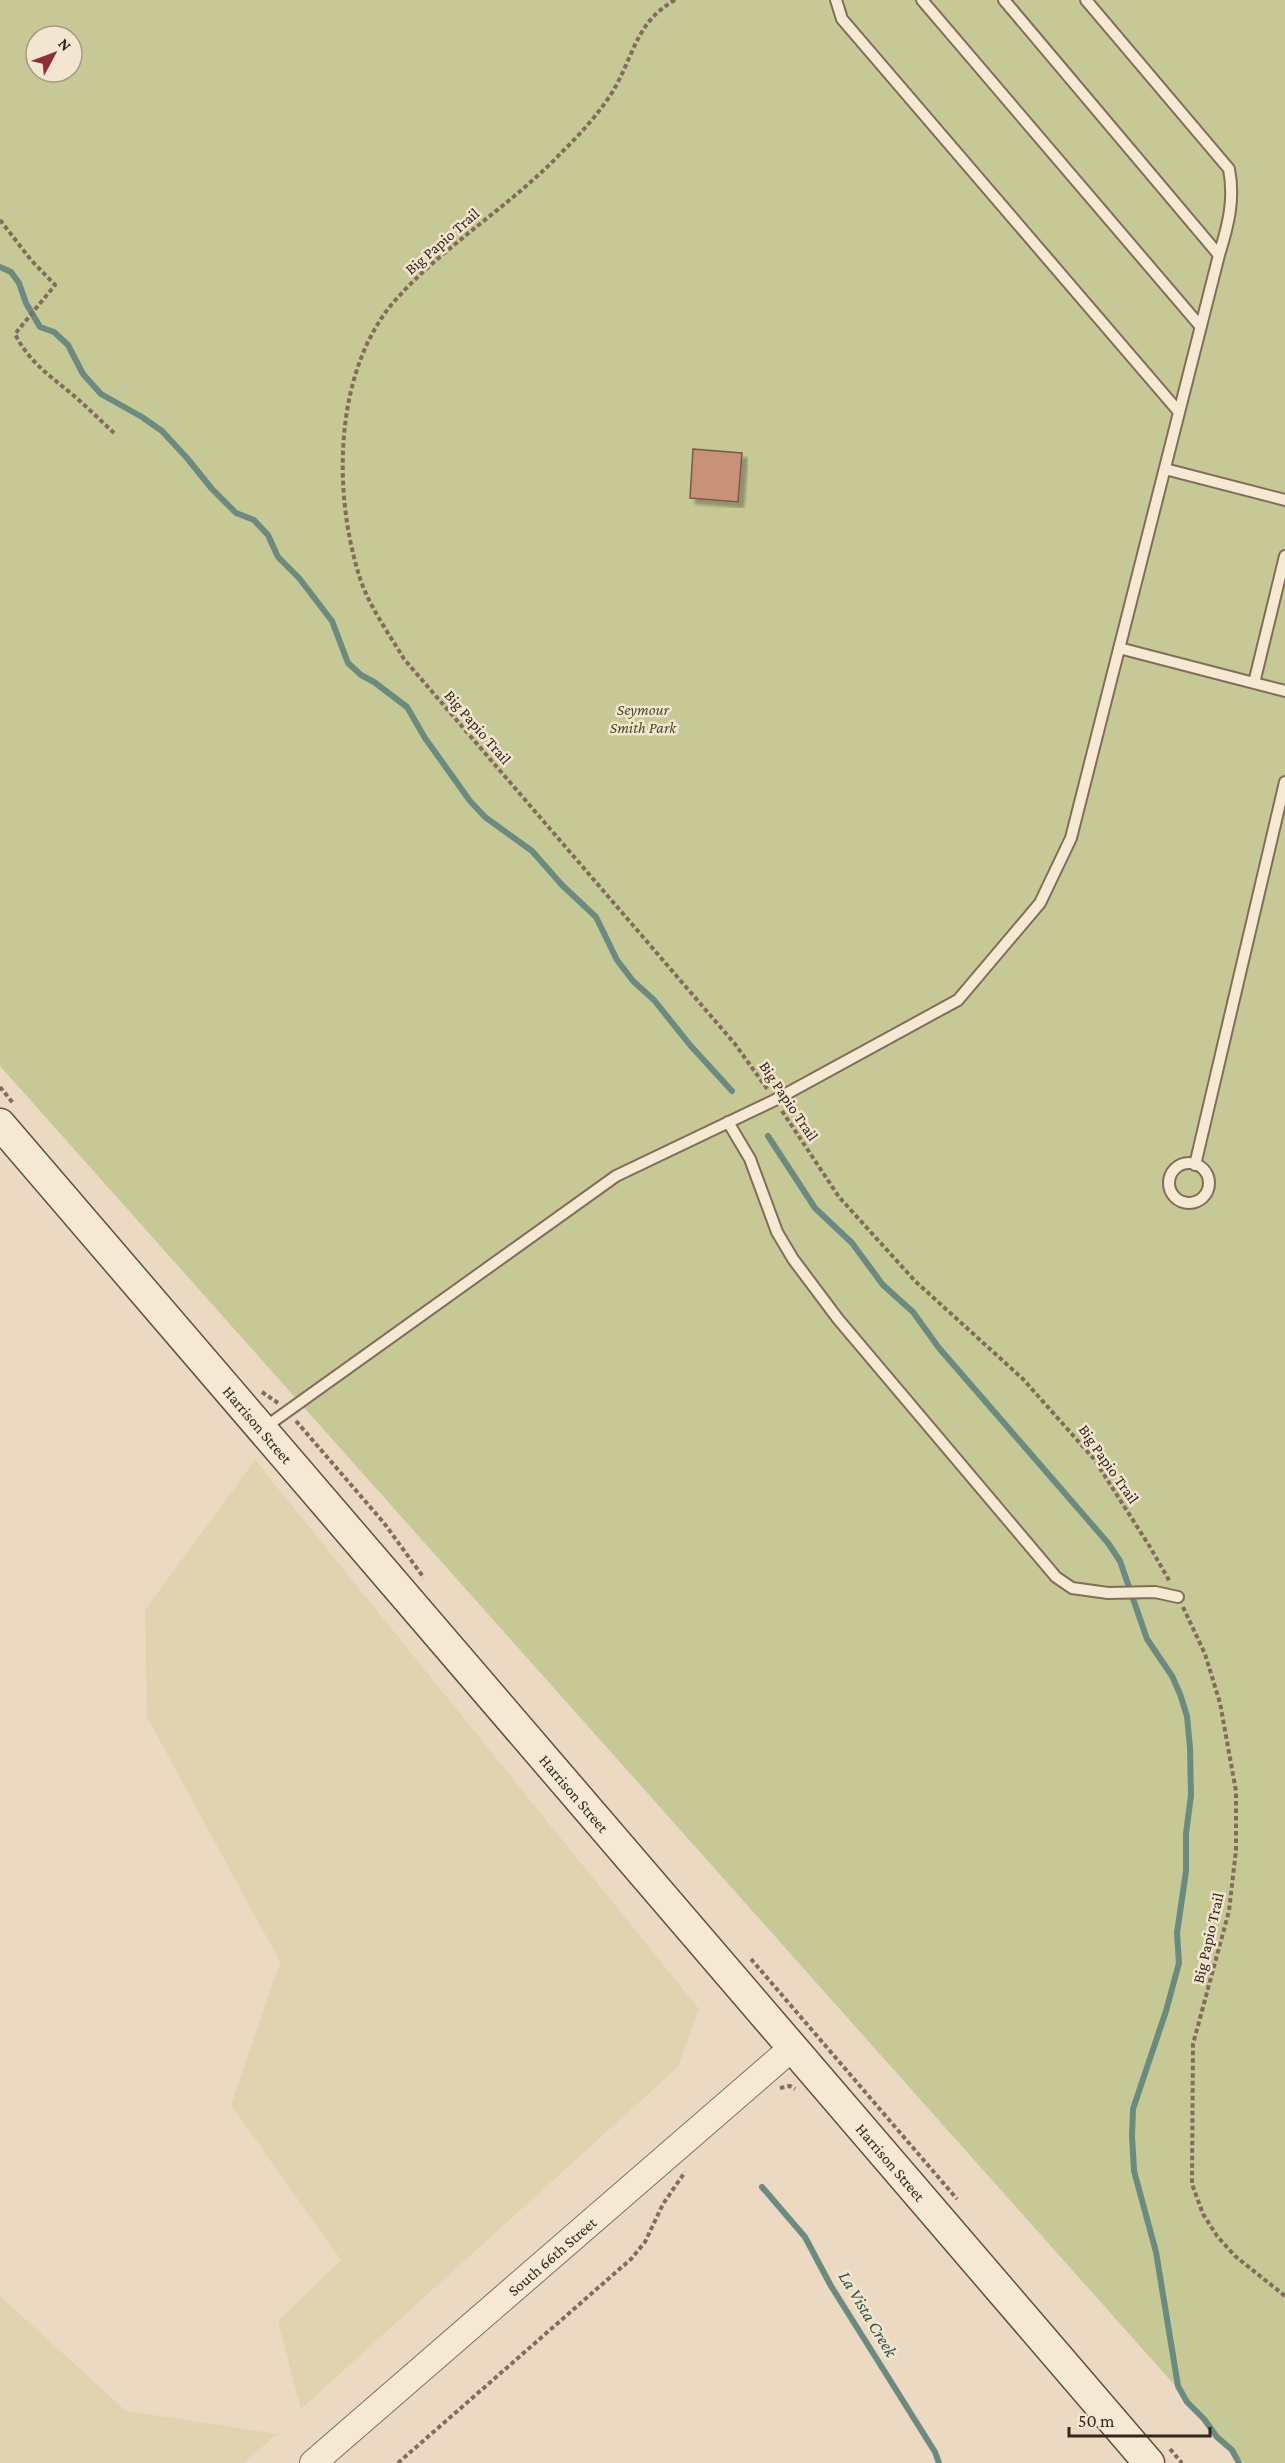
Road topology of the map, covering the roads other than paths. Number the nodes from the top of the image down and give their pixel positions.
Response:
1 (836, 0) edge
2 (922, 0) edge
3 (1004, 0) edge
4 (1086, 0) edge
5 (1219, 255) junction
6 (1201, 327) junction
7 (1179, 412) junction
8 (1165, 469) junction
9 (1285, 500) edge
10 (1285, 556) edge
11 (1119, 648) junction
12 (1254, 683) junction
13 (1285, 691) edge
14 (1285, 782) edge
15 (728, 1122) junction
16 (0, 1124) edge
17 (1195, 1164) dead end
18 (261, 1430) junction
19 (1178, 1597) road end
20 (792, 2048) junction
21 (313, 2463) edge
22 (1149, 2463) edge

1 - 7 lane
2 - 6 lane
3 - 5 lane
4 - 5 lane
5 - 6 lane
6 - 7 lane
7 - 8 lane
8 - 9 lane
8 - 11 lane
10 - 12 lane
11 - 12 lane
11 - 15 lane
12 - 13 lane
14 - 17 lane
15 - 18 lane
15 - 19 lane
16 - 18 main road, Harrison Street
18 - 20 main road, Harrison Street
20 - 21 street, South 66th Street
20 - 22 main road, Harrison Street

